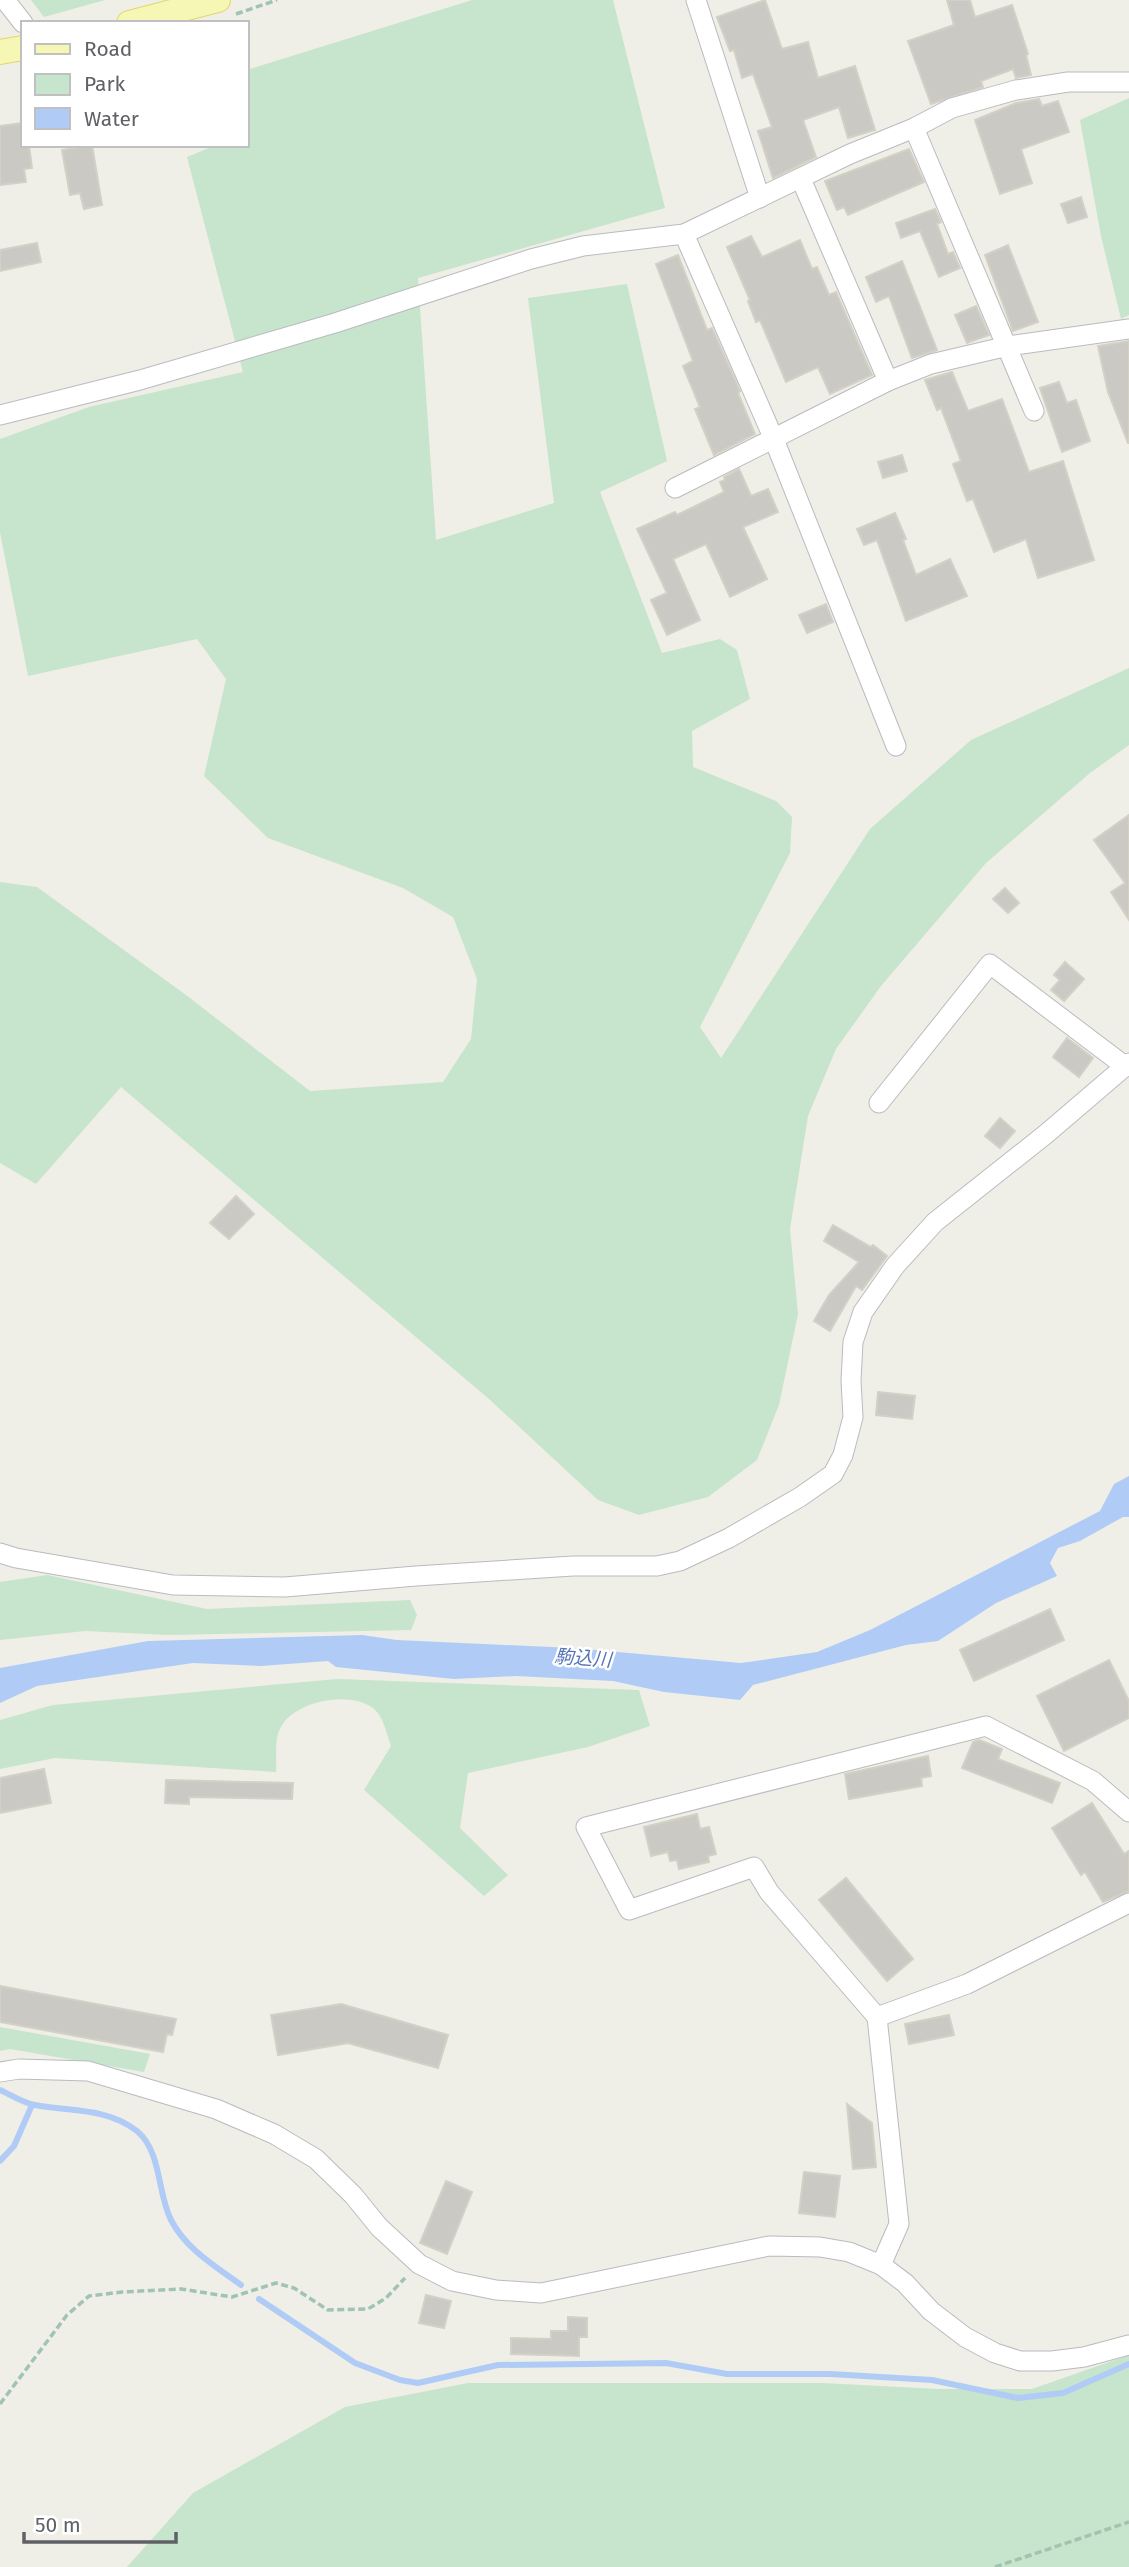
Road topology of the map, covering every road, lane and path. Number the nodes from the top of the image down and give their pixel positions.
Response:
1 (3, 0) edge
2 (277, 0) edge
3 (696, 0) edge
4 (224, 8) edge
5 (21, 21) edge
6 (142, 21) edge
7 (21, 48) edge
8 (0, 52) edge
9 (1129, 82) edge
10 (914, 128) junction
11 (802, 179) junction
12 (760, 198) junction
13 (684, 234) junction
14 (1129, 329) edge
15 (1008, 346) junction
16 (888, 381) junction
17 (1034, 411) dead end
18 (0, 415) edge
19 (773, 437) junction
20 (675, 488) dead end
21 (896, 746) dead end
22 (1128, 1065) edge
23 (879, 1102) dead end
24 (0, 1553) edge
25 (1129, 1812) edge
26 (1129, 1903) edge
27 (877, 2017) junction
28 (0, 2072) edge
29 (419, 2264) junction
30 (881, 2265) junction
31 (1129, 2345) edge
32 (0, 2404) edge
33 (1129, 2522) edge
34 (995, 2567) edge

1 - 5 street
2 - 4 path
3 - 12 street
4 - 6 main road
7 - 8 main road
9 - 10 street
10 - 11 street
10 - 15 street
11 - 12 street
11 - 16 street
12 - 13 street
13 - 18 street
13 - 19 street
14 - 15 street
15 - 16 street
15 - 17 street
16 - 19 street
19 - 20 street
19 - 21 street
22 - 23 street
22 - 24 street
25 - 27 street
26 - 27 street
27 - 30 street
28 - 29 street
29 - 30 street
29 - 32 path
30 - 31 street
33 - 34 path

